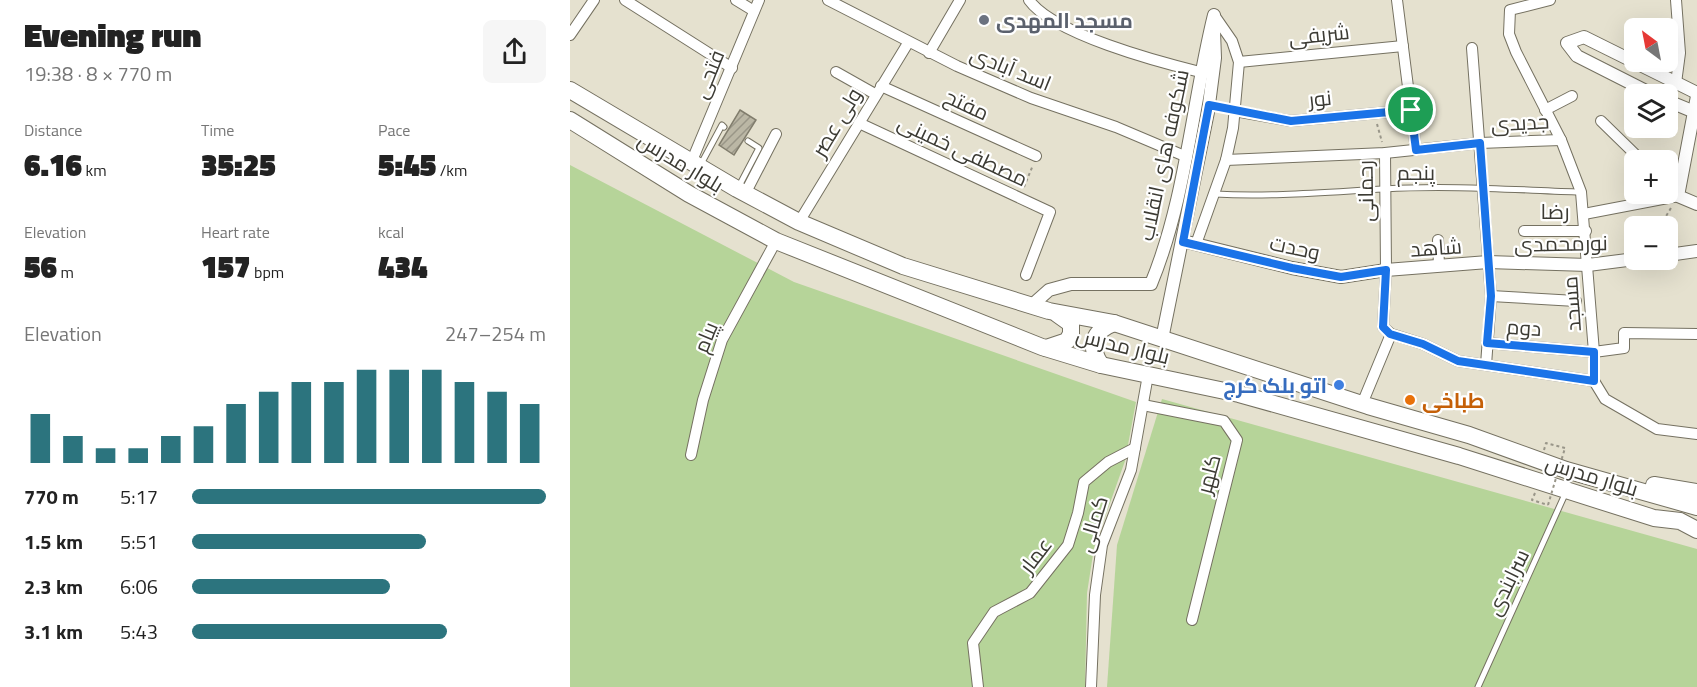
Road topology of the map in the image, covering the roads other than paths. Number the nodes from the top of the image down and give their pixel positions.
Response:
1 (594, 0) edge
2 (625, 0) edge
3 (736, 0) edge
4 (759, 0) edge
5 (828, 0) edge
6 (960, 0) edge
7 (1029, 0) edge
8 (1397, 0) edge
9 (1547, 0) edge
10 (1676, 0) edge
11 (754, 11) junction
12 (1214, 15) junction
13 (570, 35) edge
14 (908, 43) junction
15 (1403, 46) junction
16 (1472, 48) dead end
17 (929, 53) junction
18 (1239, 62) junction
19 (732, 68) junction
20 (836, 72) dead end
21 (1200, 72) junction
22 (1676, 83) junction
23 (1632, 84) edge
24 (570, 90) edge
25 (878, 90) junction
26 (1697, 94) edge
27 (1572, 96) dead end
28 (1678, 105) edge
29 (1411, 110) junction
30 (1545, 110) junction
31 (1234, 111) junction
32 (1696, 113) edge
33 (570, 120) edge
34 (1601, 122) dead end
35 (859, 123) junction
36 (724, 127) dead end
37 (776, 134) dead end
38 (1561, 140) junction
39 (748, 141) dead end
40 (1480, 143) junction
41 (1416, 150) junction
42 (1630, 150) edge
43 (1385, 153) junction
44 (1036, 156) road end
45 (1186, 157) junction
46 (1226, 160) junction
47 (695, 166) junction
48 (1484, 188) junction
49 (1385, 189) junction
50 (741, 191) junction
51 (1581, 192) junction
52 (1215, 194) junction
53 (1678, 196) joint
54 (1636, 204) edge
55 (1697, 204) edge
56 (1584, 214) junction
57 (798, 222) junction
58 (1524, 231) dead end
59 (1586, 231) junction
60 (1438, 240) dead end
61 (776, 241) junction
62 (1183, 242) junction
63 (1196, 244) junction
64 (1697, 251) edge
65 (1678, 254) edge
66 (1624, 261) edge
67 (1488, 262) junction
68 (1439, 266) junction
69 (1588, 266) junction
70 (1386, 270) junction
71 (1026, 274) dead end
72 (1491, 296) junction
73 (1576, 301) dead end
74 (1031, 306) junction
75 (1049, 311) junction
76 (1114, 323) junction
77 (1390, 334) junction
78 (1697, 334) edge
79 (1162, 339) junction
80 (1487, 343) junction
81 (1045, 348) junction
82 (1594, 352) junction
83 (1101, 364) junction
84 (1486, 365) junction
85 (1148, 375) junction
86 (1594, 381) junction
87 (1362, 404) junction
88 (1143, 405) junction
89 (1697, 434) edge
90 (1135, 448) junction
91 (691, 455) dead end
92 (1566, 470) junction
93 (1567, 490) junction
94 (1697, 492) edge
95 (1697, 507) edge
96 (1689, 521) edge
97 (1697, 530) edge
98 (1192, 620) dead end
99 (978, 687) edge
100 (1091, 687) edge
101 (1478, 687) edge

1 - 13 street
2 - 19 street
3 - 11 street
4 - 11 street, فتحی
5 - 14 street, اسد آبادی
6 - 17 street
7 - 21 street
8 - 15 street
9 - 30 street, مسجد
10 - 22 street
11 - 19 street, فتحی
12 - 18 street
12 - 21 street, شکوفه های انقلاب
12 - 62 street, شکوفه های انقلاب
14 - 17 street, اسد آبادی
14 - 25 street, ولی عصر
15 - 18 street, شریفی
15 - 29 street
16 - 40 street
17 - 45 street, اسد آبادی
18 - 31 street
19 - 47 street, فتحی
20 - 25 street, مفتح
21 - 45 street, شکوفه های انقلاب
22 - 23 street
22 - 26 street
24 - 47 highway, بلوار مدرس
25 - 35 street, ولی عصر
25 - 44 street, مفتح
26 - 32 street
27 - 30 street
28 - 32 street
29 - 31 street, نور
29 - 41 street
30 - 38 street, مسجد
31 - 46 street
32 - 53 street
33 - 61 highway, بلوار مدرس
34 - 42 street
35 - 57 street, ولی عصر
35 - 71 street, مصطفی خمینی
36 - 47 lane, فتحی
37 - 50 street
38 - 40 street, جدیدی
38 - 51 street, مسجد
39 - 50 lane
40 - 41 street, جدیدی
40 - 48 street
41 - 43 street, جدیدی
43 - 46 street, جدیدی
43 - 49 street, رحمانی
45 - 74 street, شکوفه های انقلاب
46 - 52 street
47 - 50 highway, بلوار مدرس
48 - 49 lane, پنجم
48 - 51 lane, پنجم
48 - 67 street
49 - 52 lane, پنجم
49 - 70 street, رحمانی
50 - 57 highway, بلوار مدرس
51 - 56 street, مسجد
52 - 63 street
53 - 55 street
54 - 56 street
56 - 59 street, مسجد
57 - 74 highway, بلوار مدرس
58 - 59 street, رضا
59 - 69 street, مسجد
60 - 68 street
61 - 81 highway, بلوار مدرس
61 - 91 street, پیام
62 - 63 street, شکوفه های انقلاب
62 - 79 street, شکوفه های انقلاب
63 - 70 street, وحدت
64 - 65 street
66 - 69 street, نورمحمدی
67 - 68 street, شاهد
67 - 69 street, نورمحمدی
67 - 72 street
68 - 70 street, شاهد
69 - 82 street, مسجد
70 - 77 street, رحمانی
72 - 73 street
72 - 80 street
74 - 75 highway, بلوار مدرس
75 - 76 highway, بلوار مدرس
75 - 81 highway
76 - 79 highway, بلوار مدرس
76 - 83 highway
77 - 84 street
77 - 87 street
78 - 82 street, دوم
79 - 87 highway, بلوار مدرس
80 - 82 street, دوم
80 - 84 street
81 - 83 highway, بلوار مدرس
82 - 86 street, مسجد
83 - 85 highway, بلوار مدرس
84 - 86 street
85 - 88 street, کمالی
85 - 93 highway, بلوار مدرس
86 - 89 street
87 - 92 highway, بلوار مدرس
88 - 90 street, کمالی
88 - 98 street, کلهر
90 - 99 street, عمار
90 - 100 street, کمالی
92 - 94 highway
92 - 95 highway
93 - 96 highway, بلوار مدرس
93 - 101 lane, سرابندی
96 - 97 highway, بلوار مدرس

